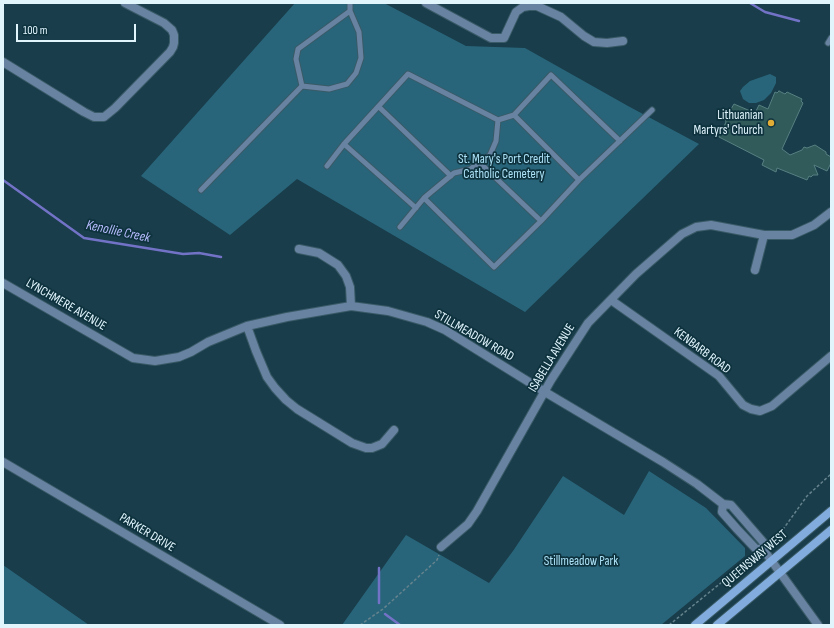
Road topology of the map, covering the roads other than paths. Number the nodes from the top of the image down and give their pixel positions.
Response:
1 (125, 3) edge
2 (350, 3) edge
3 (426, 3) edge
4 (350, 11) junction
5 (623, 41) dead end
6 (3, 62) edge
7 (302, 86) junction
8 (379, 107) junction
9 (652, 110) dead end
10 (514, 115) junction
11 (498, 120) junction
12 (620, 141) junction
13 (344, 144) junction
14 (479, 162) junction
15 (327, 166) dead end
16 (451, 176) junction
17 (579, 180) junction
18 (201, 190) dead end
19 (424, 198) junction
20 (416, 208) junction
21 (831, 212) edge
22 (541, 221) junction
23 (400, 227) dead end
24 (764, 235) junction
25 (299, 249) dead end
26 (755, 270) dead end
27 (3, 283) edge
28 (611, 300) junction
29 (351, 306) junction
30 (247, 326) junction
31 (116, 348) joint
32 (831, 356) edge
33 (545, 392) junction
34 (394, 430) dead end
35 (3, 462) edge
36 (723, 504) junction
37 (831, 511) edge
38 (831, 530) edge
39 (440, 548) road end
40 (763, 549) junction
41 (772, 561) junction
42 (780, 572) junction
43 (280, 625) edge
44 (695, 625) edge
45 (717, 625) edge
46 (818, 625) edge

1 - 6 street
2 - 4 lane
3 - 5 street
4 - 7 lane
4 - 7 lane
7 - 18 lane
8 - 11 lane
8 - 13 lane
8 - 16 lane
9 - 12 lane
10 - 11 lane
10 - 12 lane
10 - 17 lane
11 - 14 lane
12 - 17 lane
13 - 15 lane
13 - 20 lane
14 - 16 lane
14 - 22 lane
16 - 19 lane
17 - 22 lane
19 - 20 lane
19 - 22 lane
20 - 23 lane
21 - 24 street, ISABELLA AVENUE
24 - 26 street
24 - 28 street, ISABELLA AVENUE
25 - 29 street
27 - 31 street, LYNCHMERE AVENUE
28 - 32 street, KENBARB ROAD
28 - 33 street, ISABELLA AVENUE
29 - 30 street, STILLMEADOW ROAD
29 - 33 street, STILLMEADOW ROAD
30 - 31 street, STILLMEADOW ROAD
30 - 34 street
33 - 36 street, STILLMEADOW ROAD
33 - 39 street, ISABELLA AVENUE
35 - 43 street, PARKER DRIVE
36 - 40 street, STILLMEADOW ROAD
36 - 40 street, STILLMEADOW ROAD
37 - 41 main road, QUEENSWAY WEST
38 - 42 main road, QUEENSWAY WEST
40 - 41 street, STILLMEADOW ROAD
41 - 42 street, STILLMEADOW ROAD
41 - 44 main road, QUEENSWAY WEST
42 - 45 main road, QUEENSWAY WEST
42 - 46 street, STILLMEADOW ROAD

